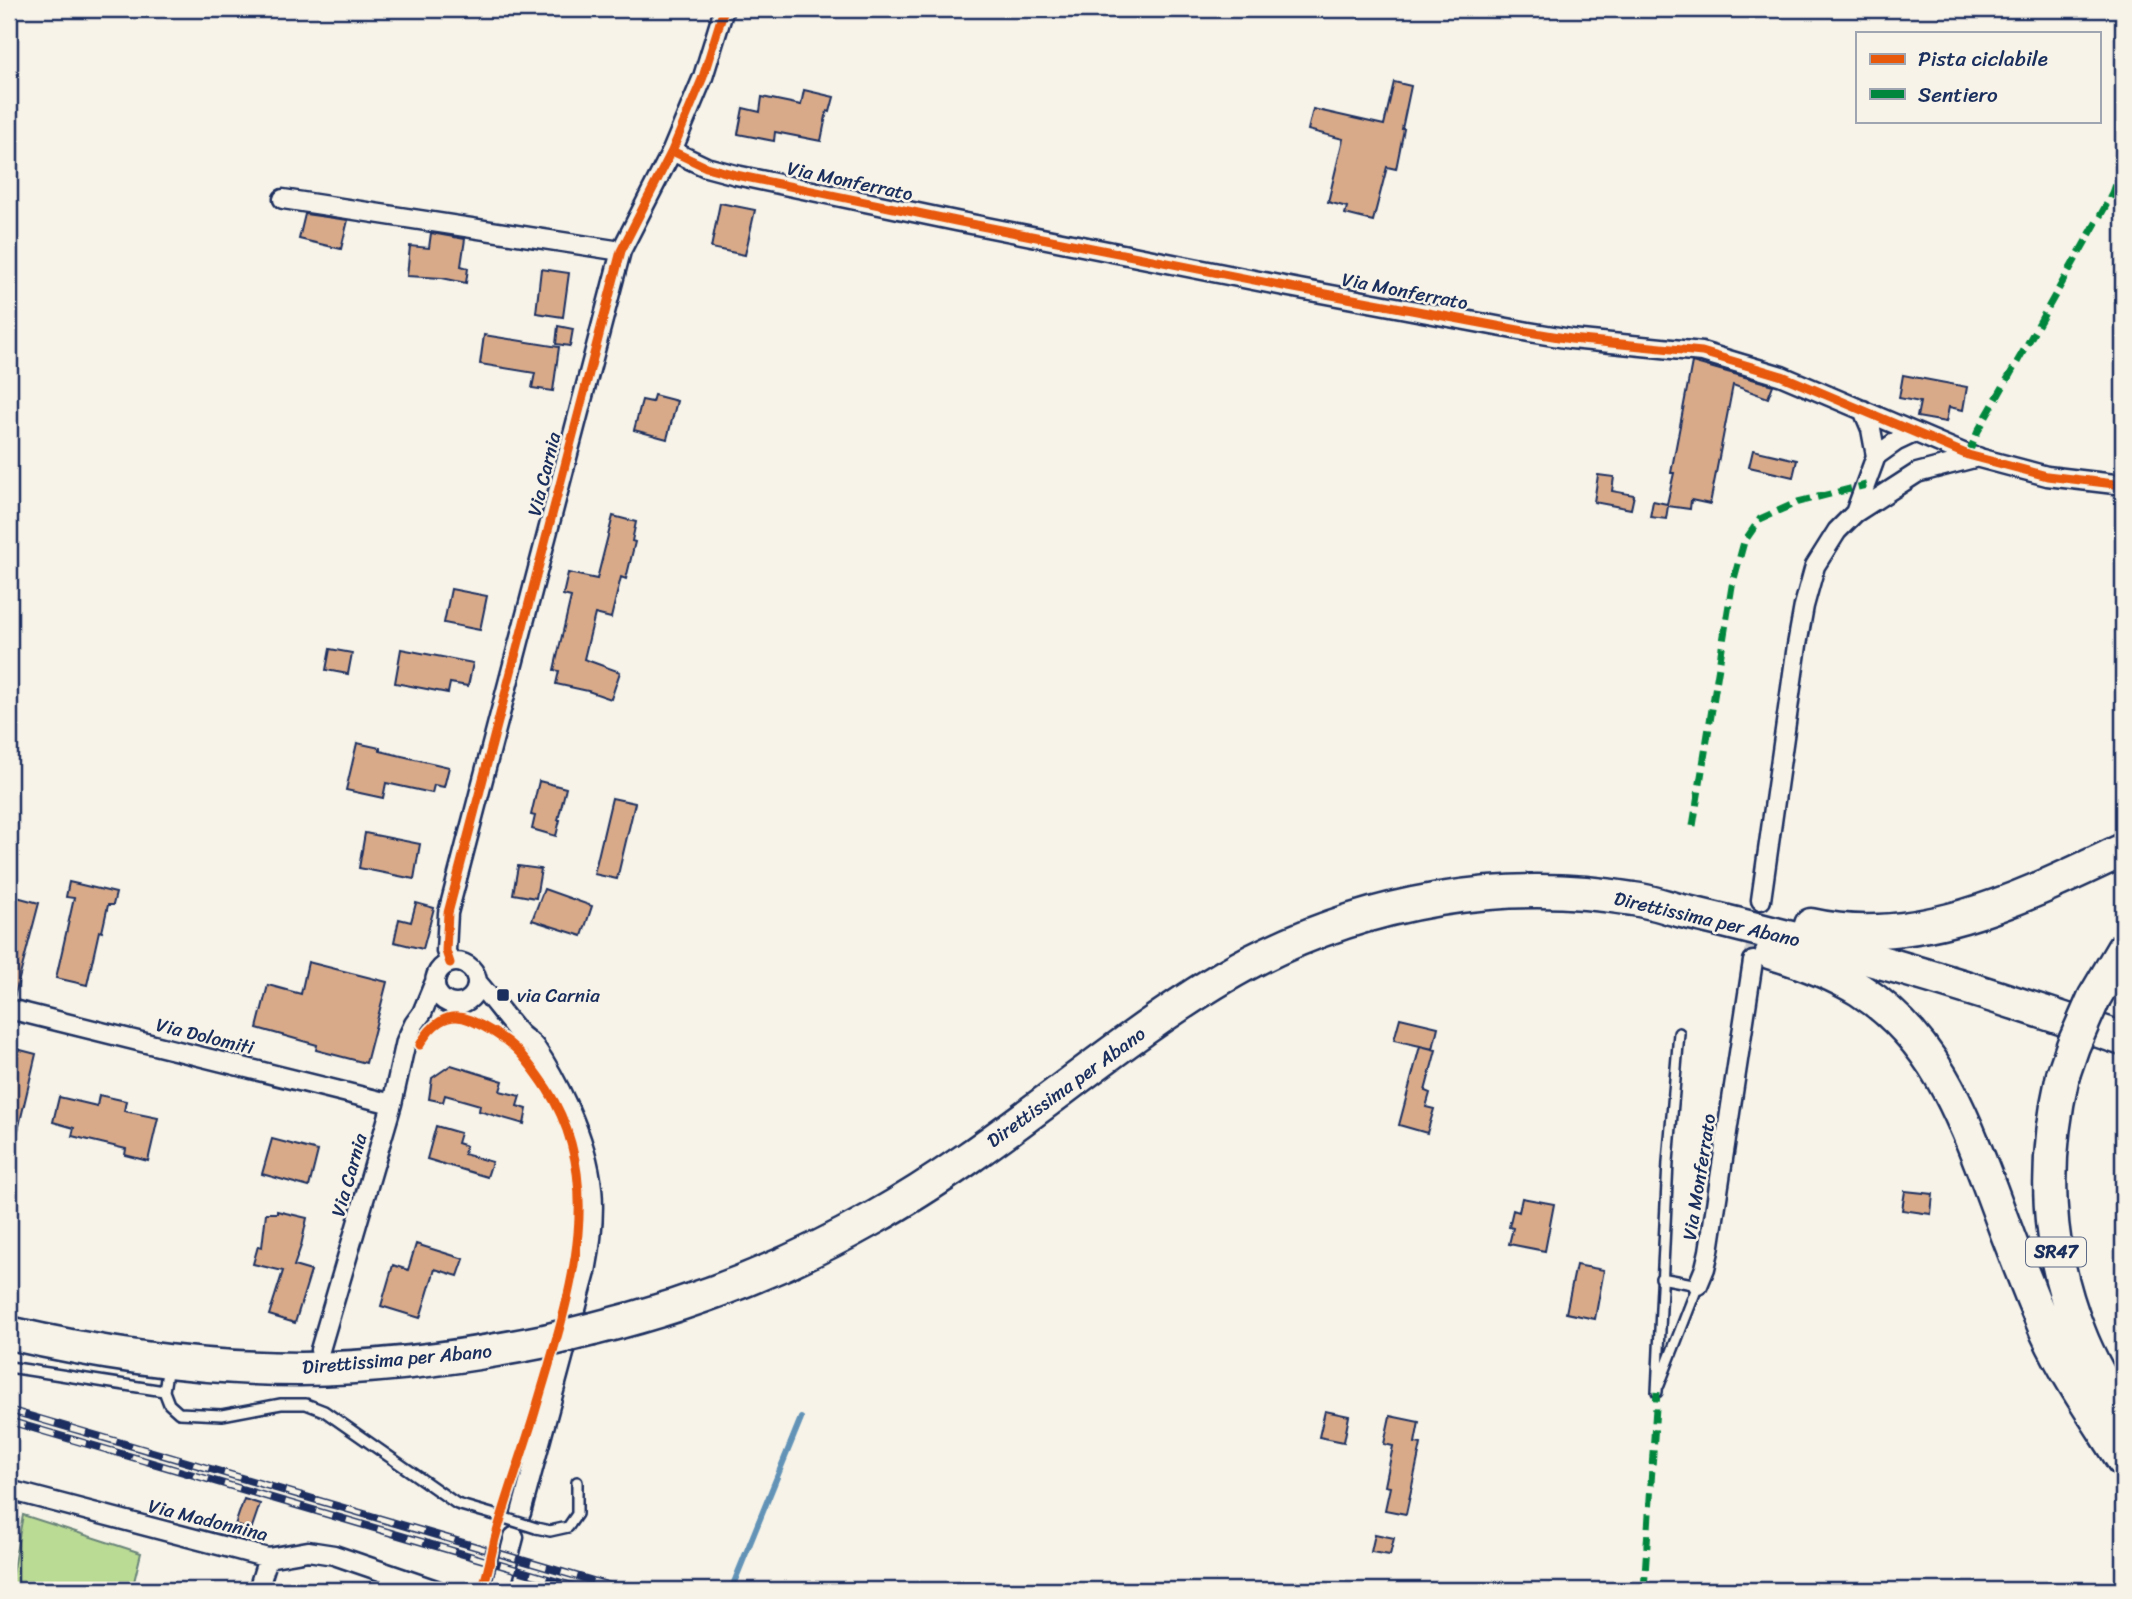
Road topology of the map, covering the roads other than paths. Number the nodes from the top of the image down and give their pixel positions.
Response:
1 (724, 9) edge
2 (672, 151) junction
3 (284, 199) dead end
4 (621, 251) junction
5 (1863, 410) junction
6 (1921, 436) junction
7 (1876, 456) junction
8 (1978, 457) junction
9 (1917, 473) junction
10 (2123, 485) edge
11 (1855, 513) junction
12 (2123, 850) edge
13 (1634, 899) junction
14 (1761, 900) tunnel mouth
15 (2123, 949) edge
16 (1753, 961) tunnel mouth
17 (458, 964) junction
18 (478, 983) junction
19 (434, 984) junction
20 (446, 1002) junction
21 (467, 1002) junction
22 (496, 1004) junction
23 (9, 1009) edge
24 (422, 1013) junction
25 (1679, 1033) dead end
26 (2123, 1039) edge
27 (392, 1104) junction
28 (1661, 1278) junction
29 (1698, 1285) junction
30 (9, 1333) edge
31 (320, 1350) dead end
32 (9, 1367) edge
33 (167, 1376) junction
34 (2123, 1416) edge
35 (2123, 1460) edge
36 (577, 1482) dead end
37 (9, 1490) edge
38 (521, 1513) dead end
39 (514, 1537) dead end
40 (268, 1558) junction
41 (258, 1590) edge
42 (436, 1590) edge
43 (500, 1590) edge

1 - 2 street, Via Carnia
2 - 4 street, Via Carnia
2 - 5 street, Via Monferrato
3 - 4 street
4 - 17 street, Via Carnia
5 - 6 street, Via Monferrato
5 - 7 street
6 - 7 street
6 - 8 street, Via Monferrato
6 - 9 street
7 - 11 street
8 - 9 street
8 - 10 street, Via Monferrato
9 - 11 street
11 - 14 street
12 - 13 highway
13 - 26 highway, Direttissima per Abano
13 - 33 highway, Direttissima per Abano, bridge
13 - 35 highway
15 - 34 highway, SR47, bridge
16 - 29 street, Via Monferrato
17 - 18 street
17 - 19 street
18 - 21 street
18 - 22 street
19 - 20 street
19 - 24 street, Via Carnia
20 - 21 street
20 - 24 street
21 - 22 street
22 - 38 street
23 - 27 street, Via Dolomiti
24 - 27 street, Via Carnia
25 - 28 lane, Via Monferrato
27 - 31 street, Via Carnia
28 - 29 lane
28 - 29 lane, Via Monferrato
30 - 33 highway, Direttissima per Abano
32 - 33 lane
33 - 36 lane, bridge
37 - 40 street, Via Madonnina
39 - 43 street
40 - 41 street
40 - 42 street, Via Madonnina

